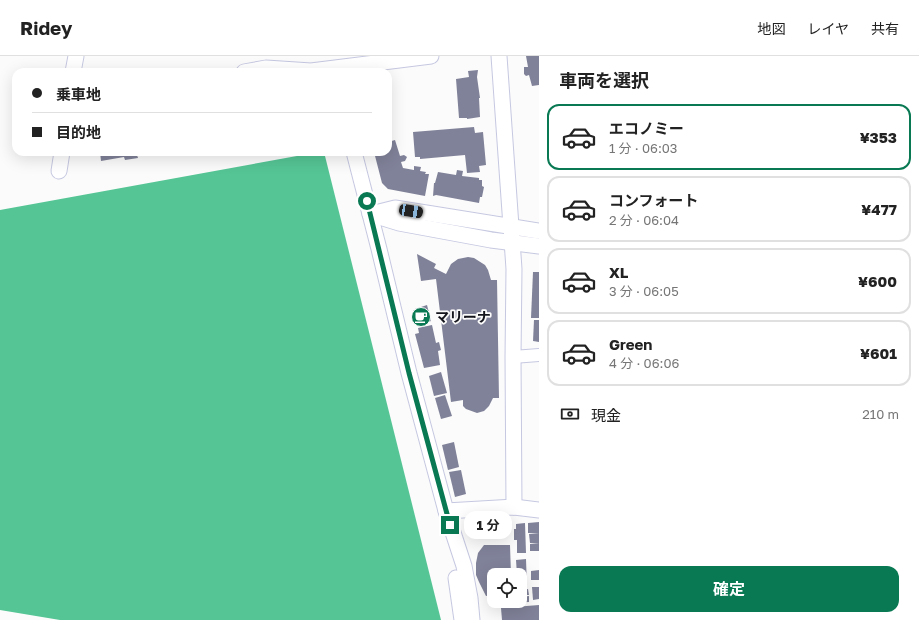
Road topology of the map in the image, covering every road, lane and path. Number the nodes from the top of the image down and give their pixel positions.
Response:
1 (76, 56) edge
2 (431, 56) edge
3 (498, 56) edge
4 (337, 63) edge
5 (74, 68) edge
6 (318, 68) edge
7 (61, 156) edge
8 (355, 156) edge
9 (59, 171) dead end
10 (370, 214) junction
11 (511, 228) junction
12 (539, 231) edge
13 (512, 243) junction
14 (539, 246) edge
15 (539, 355) edge
16 (513, 357) junction
17 (514, 507) junction
18 (539, 510) edge
19 (446, 511) junction
20 (462, 620) edge
21 (472, 620) edge

1 - 5 street
2 - 4 street
3 - 11 street
4 - 6 street
7 - 9 street
8 - 10 street
10 - 11 street
10 - 13 street
10 - 19 street
11 - 12 street
11 - 13 street
13 - 14 street
13 - 16 street
15 - 16 street
16 - 17 street
17 - 18 street
17 - 19 street
19 - 20 street
19 - 21 street

